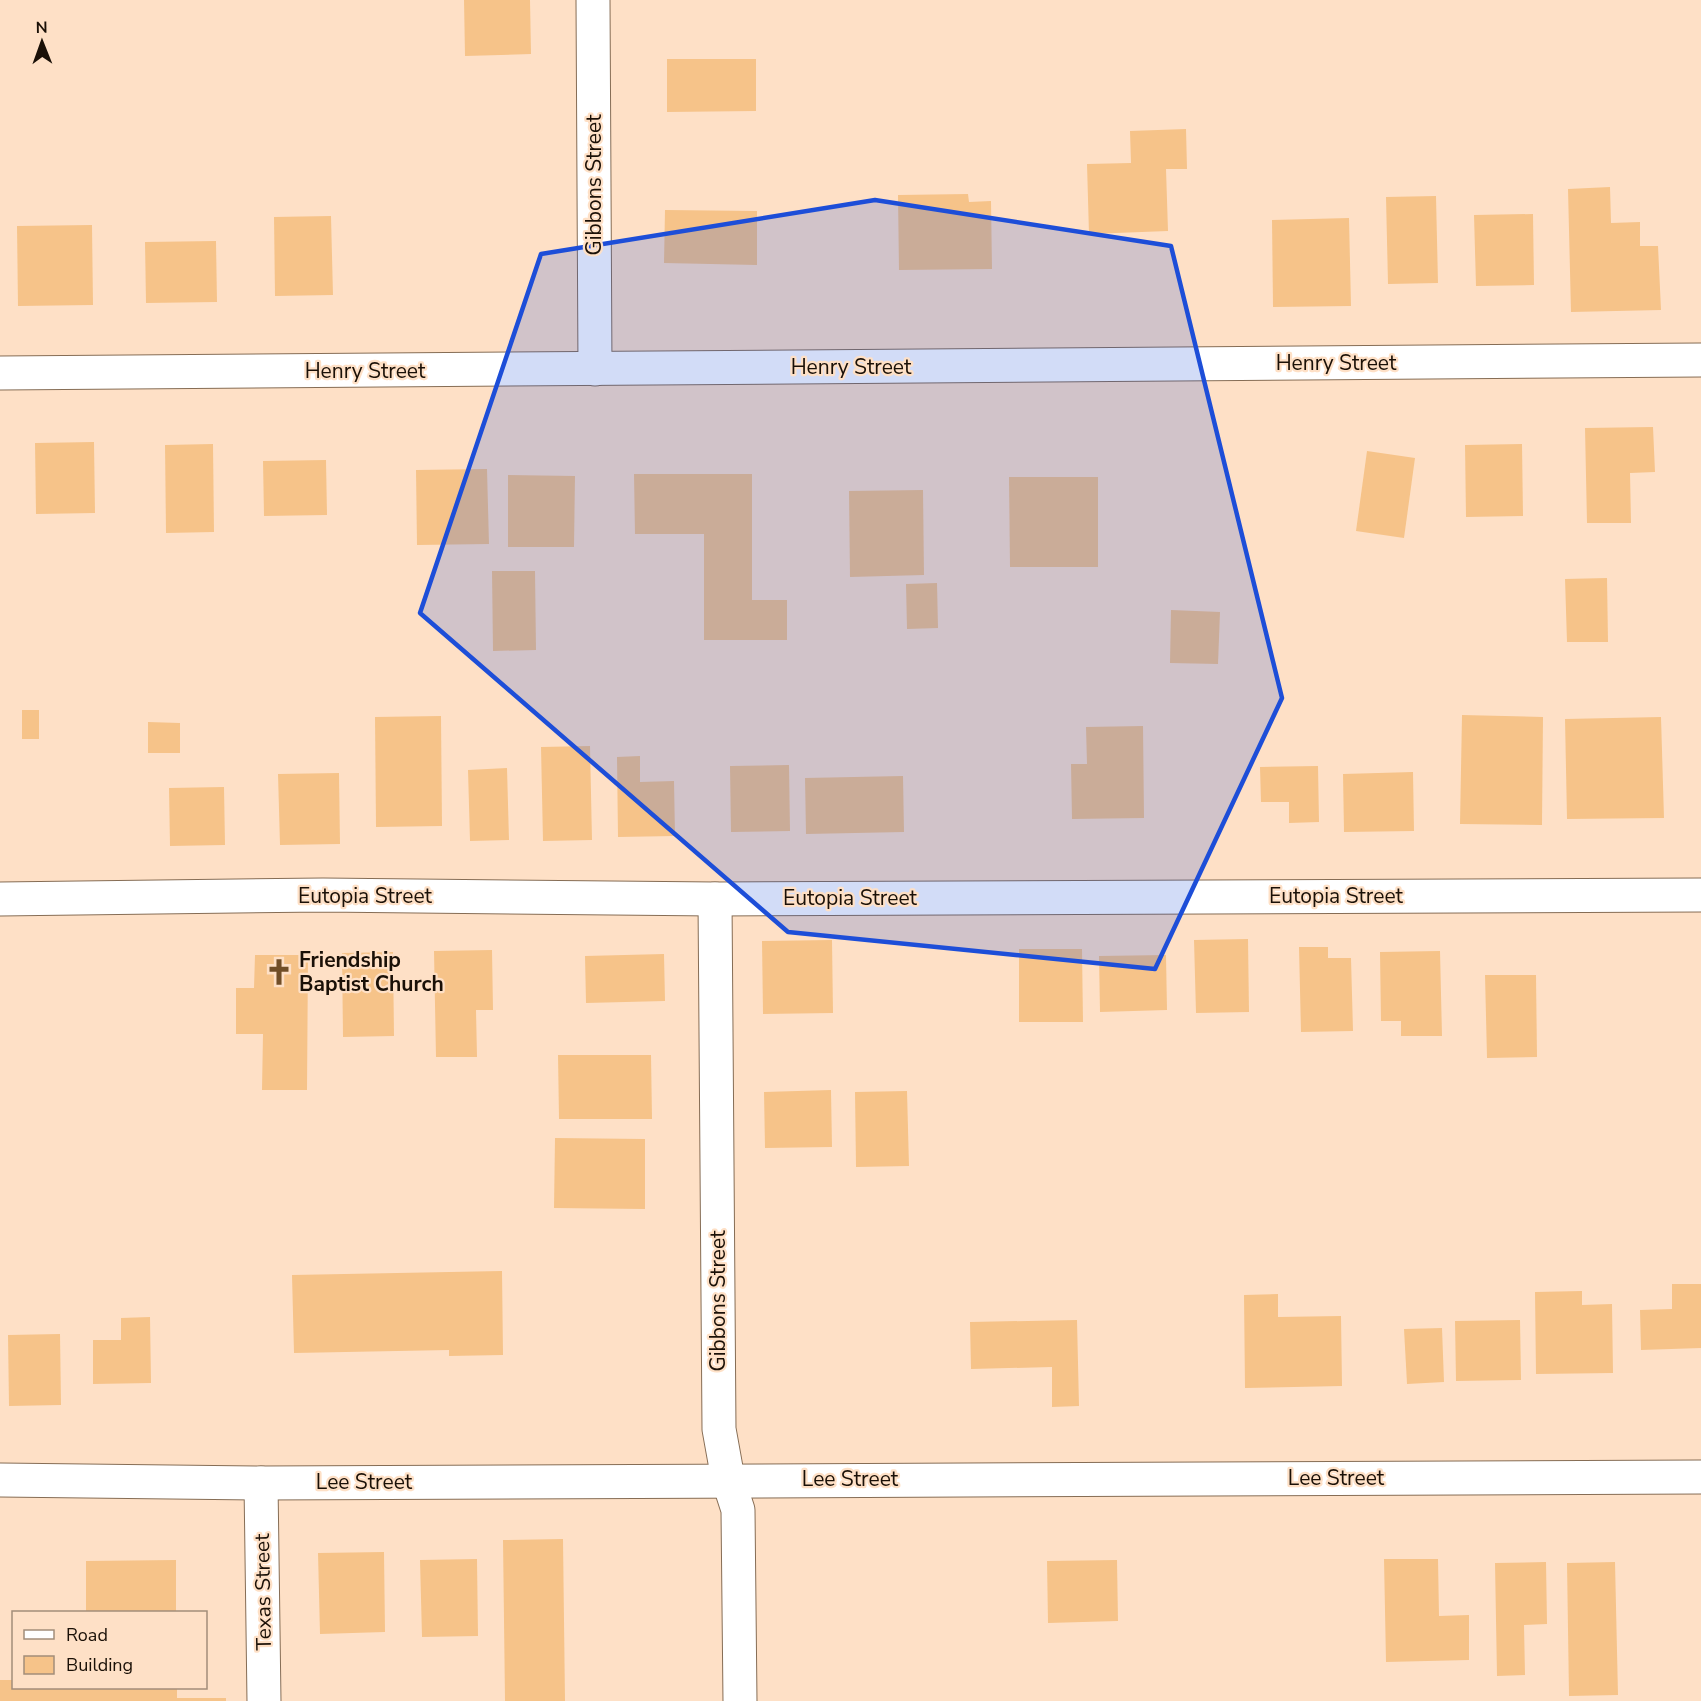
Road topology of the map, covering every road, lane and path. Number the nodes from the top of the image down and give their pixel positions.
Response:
1 (593, 0) edge
2 (1701, 360) edge
3 (595, 369) junction
4 (0, 373) edge
5 (1701, 895) edge
6 (0, 899) edge
7 (715, 899) junction
8 (1701, 1477) edge
9 (728, 1479) junction
10 (0, 1480) edge
11 (261, 1483) junction
12 (264, 1701) edge
13 (740, 1701) edge

1 - 3 street, Gibbons Street
2 - 3 street, Henry Street
3 - 4 street, Henry Street
5 - 7 street, Eutopia Street
6 - 7 street, Eutopia Street
7 - 9 street, Gibbons Street
8 - 9 street, Lee Street
9 - 11 street, Lee Street
9 - 13 street, Gibbons Street
10 - 11 street, Lee Street
11 - 12 street, Texas Street

